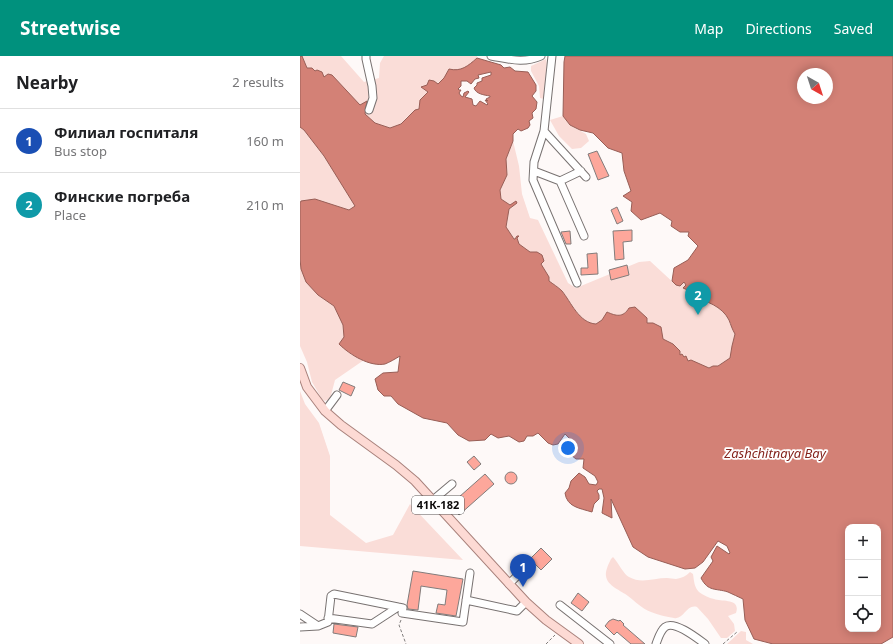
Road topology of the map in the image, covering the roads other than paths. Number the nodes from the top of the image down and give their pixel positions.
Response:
1 (366, 56) edge
2 (491, 56) edge
3 (541, 56) edge
4 (552, 56) edge
5 (369, 110) dead end
6 (544, 131) junction
7 (534, 171) junction
8 (581, 171) junction
9 (586, 178) dead end
10 (560, 180) junction
11 (584, 236) dead end
12 (577, 283) dead end
13 (300, 368) edge
14 (337, 395) dead end
15 (325, 411) junction
16 (452, 484) dead end
17 (433, 500) junction
18 (470, 574) dead end
19 (519, 574) dead end
20 (508, 584) junction
21 (466, 600) junction
22 (526, 602) junction
23 (560, 605) dead end
24 (400, 610) junction
25 (300, 614) edge
26 (328, 618) junction
27 (318, 626) junction
28 (300, 627) edge
29 (579, 644) edge
30 (610, 644) edge
31 (656, 644) edge
32 (705, 644) edge

1 - 5 street
2 - 3 street
4 - 6 street
6 - 7 street
6 - 8 street
7 - 10 street
7 - 12 street
8 - 9 street
8 - 10 street
10 - 11 street
13 - 15 main road, 41К-182
14 - 15 street
15 - 17 main road, 41К-182
16 - 17 street
17 - 20 main road, 41К-182
18 - 21 street
19 - 20 street
20 - 22 main road, 41К-182
21 - 22 street
21 - 24 street
22 - 29 main road, 41К-182
23 - 30 street
24 - 26 street
24 - 26 street
25 - 27 street
26 - 27 street
27 - 28 street
31 - 32 street

